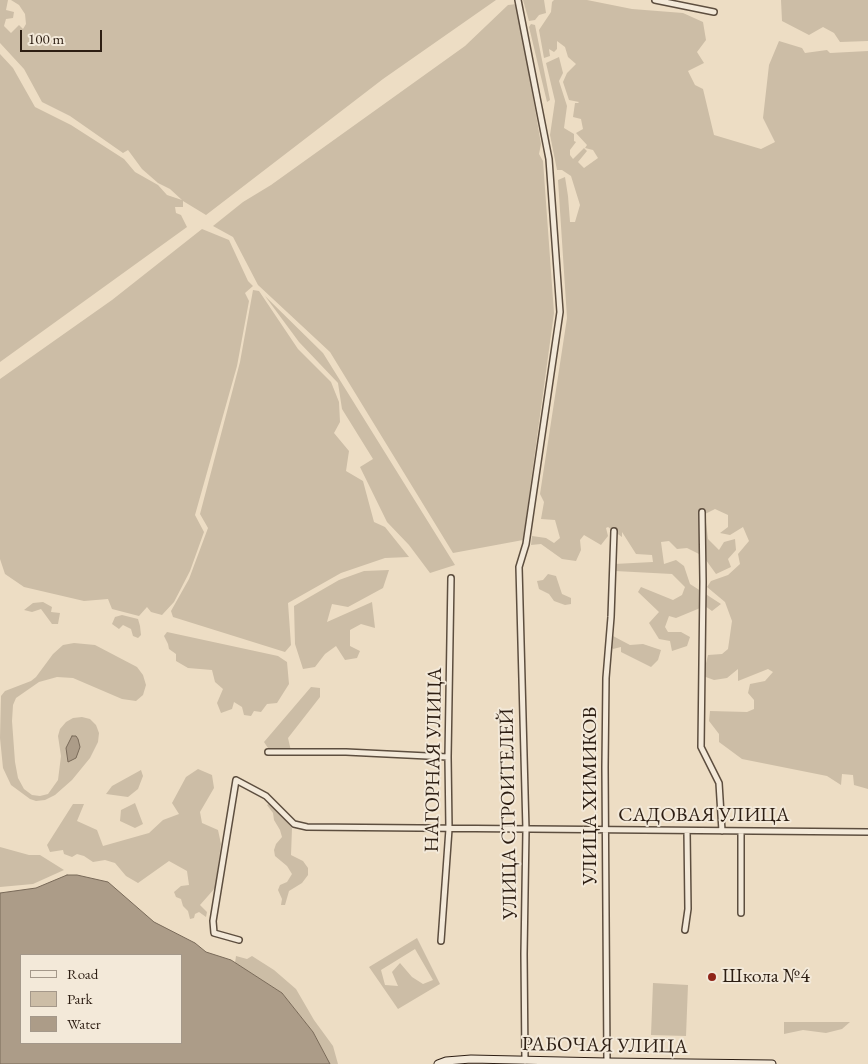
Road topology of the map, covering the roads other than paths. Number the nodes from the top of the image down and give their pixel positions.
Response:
1 (518, 0) edge
2 (655, 0) edge
3 (714, 12) dead end
4 (702, 512) dead end
5 (614, 530) dead end
6 (451, 578) dead end
7 (268, 752) dead end
8 (448, 757) junction
9 (450, 829) junction
10 (526, 830) junction
11 (606, 830) junction
12 (687, 831) junction
13 (722, 831) junction
14 (741, 831) junction
15 (868, 832) edge
16 (741, 913) dead end
17 (685, 930) dead end
18 (239, 940) dead end
19 (441, 941) dead end
20 (526, 1061) junction
21 (607, 1062) junction
22 (438, 1064) edge
23 (701, 1064) edge
24 (772, 1064) edge

1 - 10 street, УЛИЦА СТРОИТЕЛЕЙ
2 - 3 street
4 - 13 street
5 - 11 street, УЛИЦА ХИМИКОВ
6 - 8 street, НАГОРНАЯ УЛИЦА
7 - 8 street
8 - 9 street, НАГОРНАЯ УЛИЦА
9 - 10 street, САДОВАЯ УЛИЦА
9 - 18 street, САДОВАЯ УЛИЦА
9 - 19 street, НАГОРНАЯ УЛИЦА
10 - 11 street, САДОВАЯ УЛИЦА
10 - 20 street, УЛИЦА СТРОИТЕЛЕЙ
11 - 12 street, САДОВАЯ УЛИЦА
11 - 21 street, УЛИЦА ХИМИКОВ
12 - 13 street, САДОВАЯ УЛИЦА
12 - 17 street
13 - 14 street, САДОВАЯ УЛИЦА
14 - 15 street, САДОВАЯ УЛИЦА
14 - 16 street
20 - 21 main road, РАБОЧАЯ УЛИЦА
20 - 22 main road, РАБОЧАЯ УЛИЦА
21 - 23 main road, РАБОЧАЯ УЛИЦА
23 - 24 main road, РАБОЧАЯ УЛИЦА

